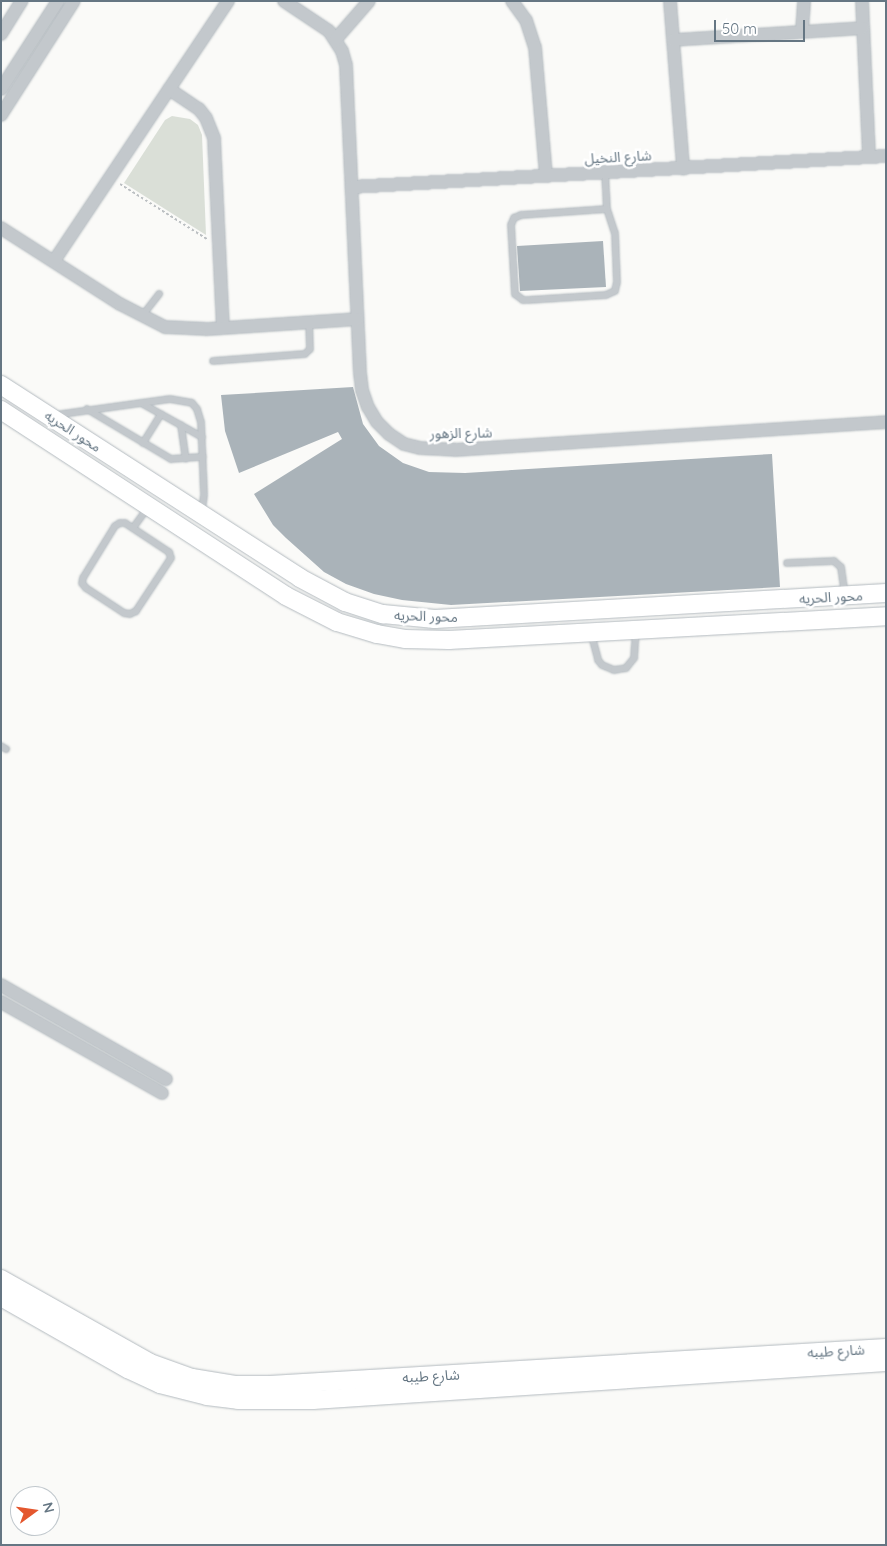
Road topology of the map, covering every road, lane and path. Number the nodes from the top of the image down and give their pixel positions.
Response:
1 (22, 1) edge
2 (58, 1) edge
3 (74, 1) edge
4 (228, 1) edge
5 (284, 1) edge
6 (369, 1) edge
7 (512, 1) edge
8 (670, 1) edge
9 (804, 1) edge
10 (862, 1) edge
11 (863, 28) junction
12 (802, 31) junction
13 (1, 34) edge
14 (336, 39) junction
15 (673, 40) junction
16 (1, 89) edge
17 (169, 89) junction
18 (1, 116) edge
19 (886, 156) edge
20 (869, 157) junction
21 (683, 168) junction
22 (605, 172) junction
23 (546, 176) junction
24 (110, 178) junction
25 (352, 187) junction
26 (607, 209) junction
27 (1, 228) edge
28 (208, 230) dead end
29 (54, 261) junction
30 (158, 294) dead end
31 (141, 316) junction
32 (358, 318) junction
33 (309, 322) junction
34 (223, 328) junction
35 (213, 360) dead end
36 (1, 385) edge
37 (141, 403) junction
38 (88, 409) junction
39 (1, 410) edge
40 (161, 414) junction
41 (50, 416) junction
42 (886, 422) edge
43 (181, 425) junction
44 (202, 437) junction
45 (143, 443) junction
46 (203, 457) junction
47 (186, 460) junction
48 (148, 506) junction
49 (201, 513) junction
50 (133, 528) junction
51 (787, 564) dead end
52 (886, 594) edge
53 (845, 596) junction
54 (886, 616) edge
55 (636, 629) junction
56 (591, 632) junction
57 (1, 985) edge
58 (1, 1002) edge
59 (166, 1079) dead end
60 (162, 1094) dead end
61 (2, 1286) edge
62 (886, 1348) edge
63 (886, 1362) edge

1 - 13 street
2 - 16 street
3 - 18 street
4 - 17 street
5 - 14 street, شارع الزهور
6 - 14 street
7 - 23 street
8 - 15 street
9 - 12 street
10 - 11 street
11 - 12 street
11 - 20 street
12 - 15 street
14 - 25 street, شارع الزهور
15 - 21 street
17 - 24 street
17 - 34 street
19 - 20 street, شارع النخيل
20 - 21 street, شارع النخيل
21 - 22 street, شارع النخيل
22 - 23 street, شارع النخيل
22 - 26 lane
23 - 25 street, شارع النخيل
24 - 28 path
24 - 29 street
25 - 32 street, شارع الزهور
26 - 26 lane
27 - 29 street
29 - 31 street
30 - 31 lane
31 - 34 street
32 - 33 street
32 - 42 street, شارع الزهور
33 - 34 street
33 - 35 lane
36 - 41 main road, محور الحريه
37 - 38 lane
37 - 40 lane
37 - 44 lane
38 - 41 lane
38 - 45 lane
39 - 48 main road, محور الحريه
40 - 43 lane
40 - 45 lane
41 - 49 main road, محور الحريه
43 - 44 lane
43 - 47 lane
44 - 46 lane
45 - 47 lane
46 - 47 lane
46 - 49 lane
48 - 50 lane
48 - 56 main road, محور الحريه
49 - 53 main road, محور الحريه
50 - 50 lane
51 - 53 lane
52 - 53 main road, محور الحريه
54 - 55 main road, محور الحريه
55 - 56 main road, محور الحريه
55 - 56 lane
57 - 59 street
58 - 60 street
61 - 62 main road, شارع طيبه
61 - 63 main road, شارع طيبه

